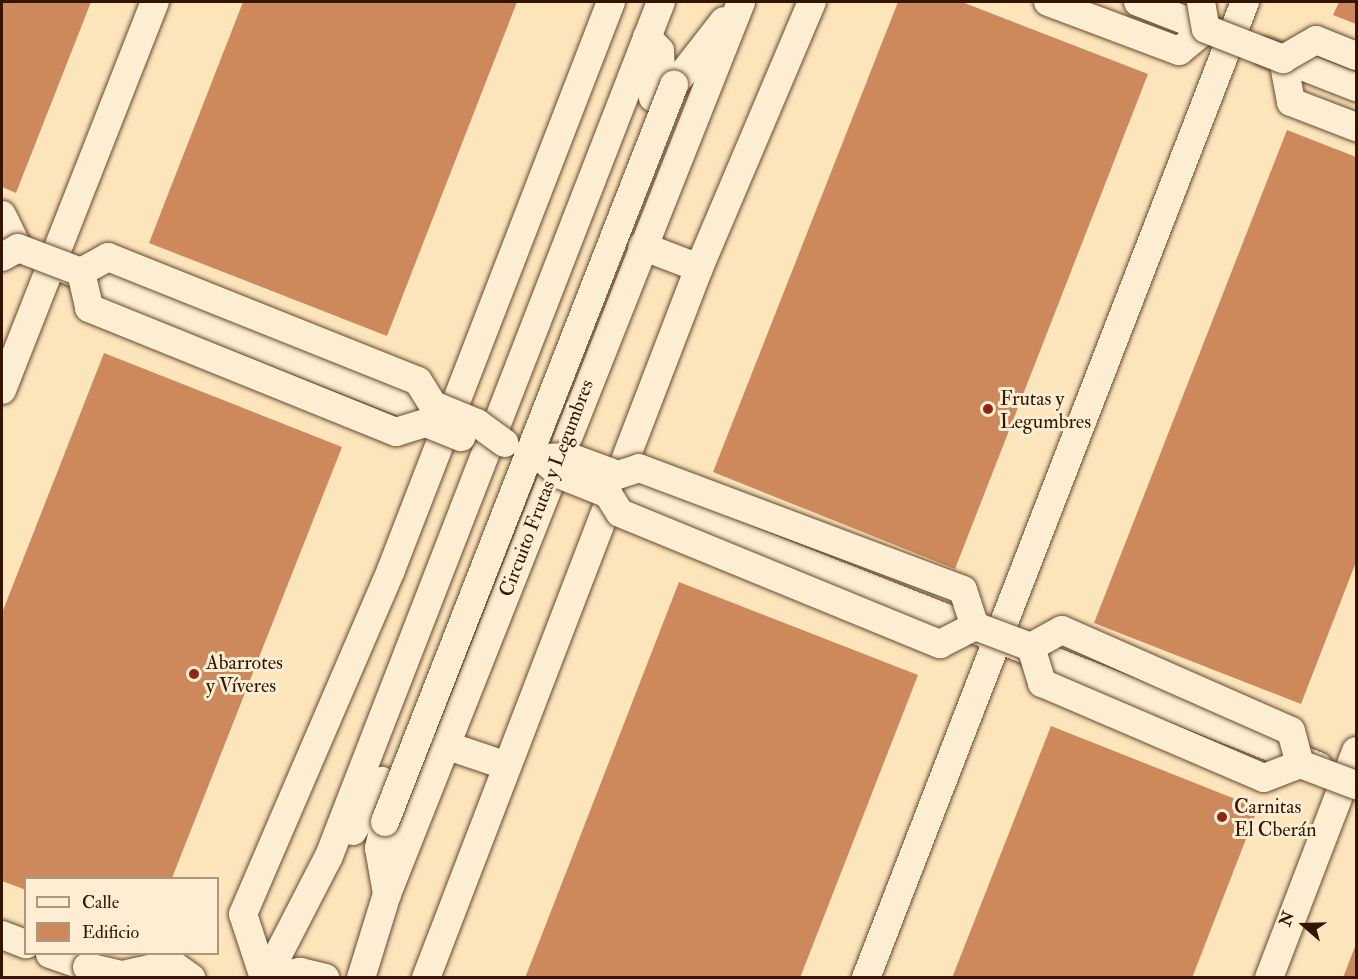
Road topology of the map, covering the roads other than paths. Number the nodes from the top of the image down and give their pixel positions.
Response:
1 (155, 2) edge
2 (611, 2) edge
3 (661, 2) edge
4 (741, 2) edge
5 (812, 2) edge
6 (1048, 2) edge
7 (1138, 2) edge
8 (1245, 2) edge
9 (1213, 23) edge
10 (647, 37) junction
11 (1356, 56) edge
12 (1283, 60) junction
13 (1356, 87) edge
14 (663, 91) junction
15 (1356, 127) edge
16 (2, 215) edge
17 (528, 222) junction
18 (569, 239) junction
19 (642, 246) junction
20 (7, 250) edge
21 (52, 264) junction
22 (699, 268) junction
23 (81, 272) junction
24 (2, 390) edge
25 (449, 421) junction
26 (523, 450) junction
27 (614, 486) junction
28 (391, 570) junction
29 (434, 585) junction
30 (985, 632) junction
31 (1031, 647) junction
32 (445, 745) junction
33 (1300, 764) junction
34 (507, 766) junction
35 (1354, 774) edge
36 (329, 856) junction
37 (387, 894) junction
38 (2, 935) edge
39 (24, 943) edge
40 (53, 955) edge
41 (136, 978) edge
42 (193, 978) edge
43 (265, 978) edge
44 (273, 978) edge
45 (325, 978) edge
46 (361, 978) edge
47 (426, 978) edge
48 (866, 978) edge
49 (1269, 978) edge

1 - 21 street
2 - 17 street
3 - 10 street
4 - 14 street
4 - 19 street, Circuito Frutas y Legumbres
5 - 22 street
6 - 9 street
7 - 9 street
8 - 9 street
9 - 12 street, bridge
9 - 13 street
9 - 30 street
10 - 14 street
10 - 18 street
11 - 12 street, bridge
12 - 15 street
14 - 26 street, bridge
16 - 20 street
17 - 18 street
17 - 25 street
18 - 26 street
19 - 22 street
19 - 26 street, Circuito Frutas y Legumbres
20 - 21 street
20 - 23 street, bridge
21 - 24 street
21 - 25 street
22 - 27 street
23 - 26 street, bridge
23 - 26 street, bridge
25 - 26 street
25 - 28 street
26 - 27 street
26 - 29 street
26 - 30 street, bridge
26 - 30 street, bridge
26 - 32 street, Circuito Frutas y Legumbres
26 - 36 street
26 - 37 street, bridge
27 - 30 street
27 - 34 street
28 - 29 street
28 - 43 street
29 - 36 street
30 - 31 street, bridge
30 - 35 street
30 - 48 street
31 - 33 street, bridge
31 - 33 street, bridge
32 - 34 street
32 - 37 street, Circuito Frutas y Legumbres
33 - 35 street, bridge
34 - 47 street
35 - 49 street
36 - 43 street
37 - 46 street, Circuito Frutas y Legumbres
38 - 39 street
40 - 42 street, bridge
41 - 42 street
44 - 45 street

